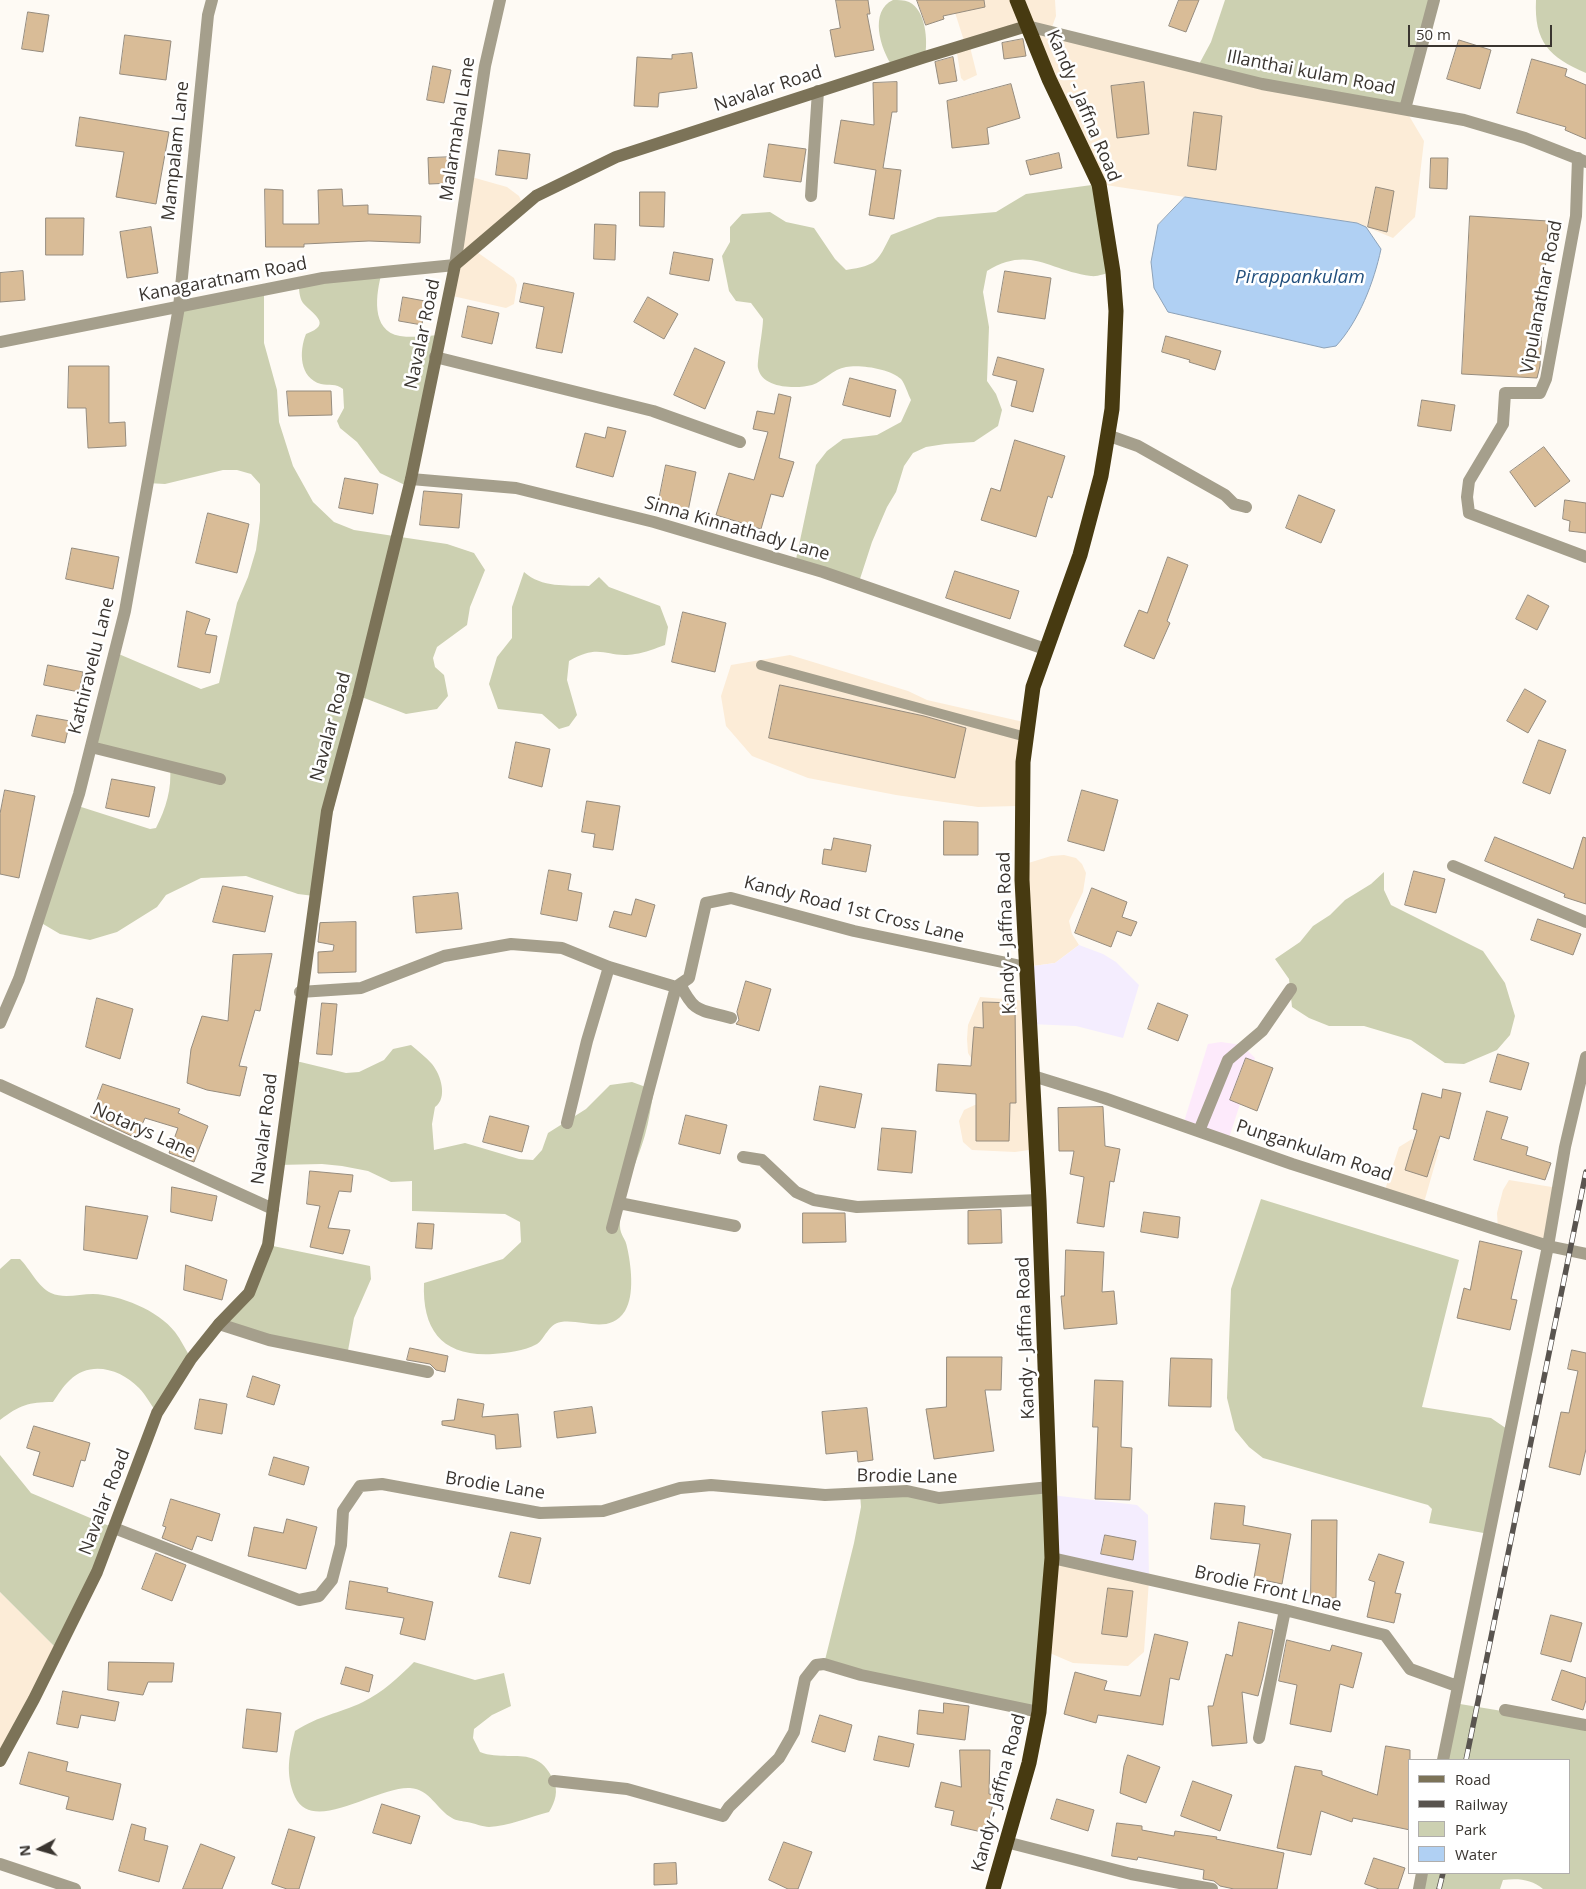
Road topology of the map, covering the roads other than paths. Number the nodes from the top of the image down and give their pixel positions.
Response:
1 (212, 0) edge
2 (500, 0) edge
3 (1017, 0) edge
4 (1434, 0) edge
5 (1027, 26) junction
6 (818, 91) junction
7 (1405, 109) junction
8 (1582, 160) edge
9 (811, 196) dead end
10 (455, 265) junction
11 (178, 307) junction
12 (0, 342) edge
13 (435, 357) junction
14 (1107, 435) junction
15 (740, 442) dead end
16 (411, 479) junction
17 (1246, 508) dead end
18 (1586, 557) edge
19 (1045, 649) junction
20 (761, 665) dead end
21 (1026, 737) junction
22 (91, 747) junction
23 (220, 779) dead end
24 (1453, 866) dead end
25 (1586, 922) edge
26 (609, 967) junction
27 (1026, 967) junction
28 (678, 985) junction
29 (1291, 988) dead end
30 (300, 992) junction
31 (731, 1018) dead end
32 (0, 1023) edge
33 (1586, 1057) edge
34 (1033, 1076) junction
35 (0, 1086) edge
36 (567, 1123) dead end
37 (1199, 1131) junction
38 (743, 1157) dead end
39 (1039, 1200) junction
40 (619, 1202) junction
41 (273, 1209) junction
42 (735, 1226) dead end
43 (612, 1228) dead end
44 (1548, 1246) junction
45 (1586, 1254) edge
46 (219, 1324) junction
47 (428, 1372) dead end
48 (1050, 1487) junction
49 (114, 1528) junction
50 (1052, 1558) junction
51 (1285, 1610) junction
52 (1457, 1686) junction
53 (1505, 1710) dead end
54 (1040, 1712) junction
55 (1586, 1725) edge
56 (1258, 1738) dead end
57 (1443, 1759) edge
58 (0, 1761) edge
59 (554, 1781) dead end
60 (1006, 1842) junction
61 (0, 1864) edge
62 (1422, 1874) edge
63 (75, 1889) edge
64 (993, 1889) edge
65 (1212, 1889) edge
66 (1419, 1889) edge

1 - 11 street, Mampalam Lane
2 - 10 street, Malarmahal Lane
3 - 5 highway, Kandy - Jaffna Road
4 - 7 street
5 - 6 street, Navalar Road
5 - 7 street, Illanthai kulam Road
5 - 14 highway, Kandy - Jaffna Road
6 - 9 street
6 - 10 street, Navalar Road
7 - 8 street, Illanthai kulam Road
8 - 18 street, Vipulanathar Road
10 - 11 street, Kanagaratnam Road
10 - 13 street, Navalar Road
11 - 12 street, Kanagaratnam Road
11 - 22 street, Kathiravelu Lane
13 - 15 street
13 - 16 street, Navalar Road
14 - 17 street
14 - 19 highway, Kandy - Jaffna Road
16 - 19 street, Sinna Kinnathady Lane
16 - 30 street, Navalar Road
19 - 21 highway, Kandy - Jaffna Road
20 - 21 lane
21 - 27 highway, Kandy - Jaffna Road
22 - 23 street
22 - 32 street, Kathiravelu Lane
24 - 25 street
26 - 28 street
26 - 30 street
26 - 36 street
27 - 28 street, Kandy Road 1st Cross Lane
27 - 34 highway, Kandy - Jaffna Road
28 - 31 street
28 - 40 street
29 - 37 street
30 - 41 street, Navalar Road
33 - 44 street
34 - 37 street, Pungankulam Road
34 - 39 highway, Kandy - Jaffna Road
35 - 41 street, Notarys Lane
37 - 44 street, Pungankulam Road
38 - 39 street
39 - 48 highway, Kandy - Jaffna Road
40 - 42 street
40 - 43 street
41 - 46 street, Navalar Road
44 - 45 street, Pungankulam Road
44 - 52 street
46 - 47 street
46 - 49 street, Navalar Road
48 - 49 street, Brodie Lane
48 - 50 highway, Kandy - Jaffna Road
49 - 58 street, Navalar Road
50 - 51 street, Brodie Front Lnae
50 - 54 highway, Kandy - Jaffna Road
51 - 52 street, Brodie Front Lnae
51 - 56 street
52 - 57 street
53 - 55 street
54 - 59 street
54 - 60 highway, Kandy - Jaffna Road
60 - 64 highway, Kandy - Jaffna Road
60 - 65 street
61 - 63 street
62 - 66 street

